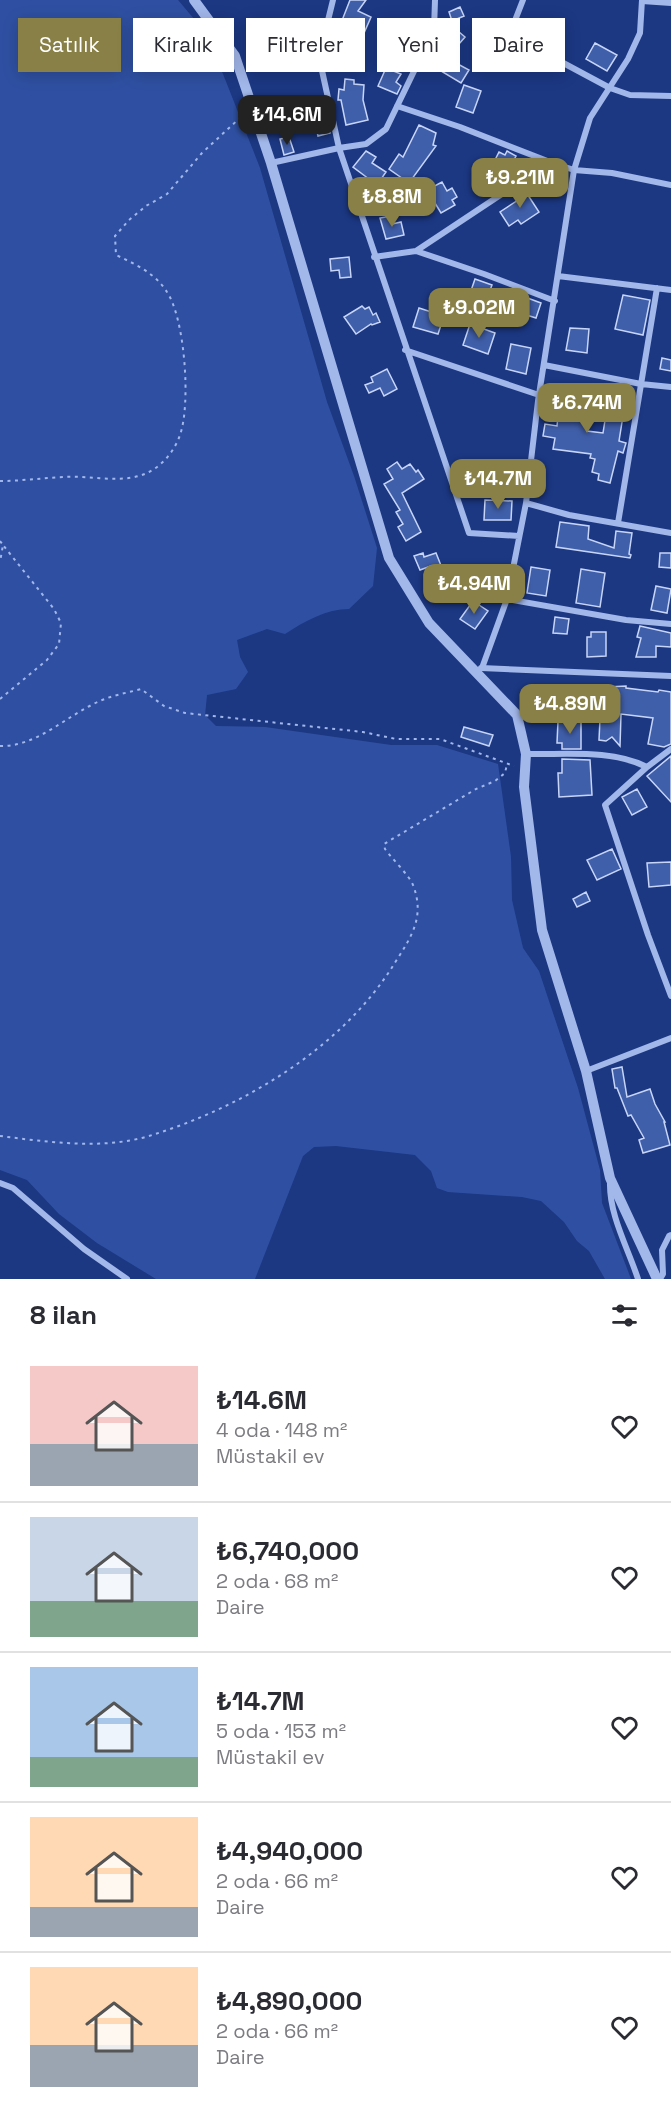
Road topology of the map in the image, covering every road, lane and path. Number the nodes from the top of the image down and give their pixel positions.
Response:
1 (194, 0) edge
2 (333, 0) edge
3 (435, 0) edge
4 (523, 0) edge
5 (642, 1) edge
6 (671, 3) edge
7 (610, 88) junction
8 (671, 96) edge
9 (397, 106) junction
10 (252, 107) junction
11 (339, 148) junction
12 (550, 162) junction
13 (271, 163) junction
14 (574, 170) junction
15 (671, 185) edge
16 (416, 251) junction
17 (374, 257) junction
18 (558, 276) junction
19 (657, 288) junction
20 (671, 290) edge
21 (555, 301) junction
22 (405, 350) junction
23 (544, 365) junction
24 (641, 384) junction
25 (671, 387) edge
26 (539, 395) junction
27 (0, 481) edge
28 (526, 503) junction
29 (618, 523) junction
30 (671, 533) edge
31 (519, 536) junction
32 (0, 542) edge
33 (3, 545) junction
34 (0, 562) edge
35 (507, 598) junction
36 (671, 624) edge
37 (477, 668) junction
38 (671, 676) edge
39 (0, 699) edge
40 (0, 746) edge
41 (671, 749) edge
42 (526, 754) junction
43 (507, 764) junction
44 (646, 767) junction
45 (525, 770) junction
46 (671, 996) edge
47 (671, 1038) edge
48 (586, 1071) junction
49 (0, 1136) edge
50 (610, 1178) junction
51 (0, 1183) edge
52 (671, 1234) edge
53 (127, 1279) edge
54 (638, 1279) edge
55 (658, 1279) edge

1 - 10 street
2 - 11 street
3 - 9 street
4 - 7 street
5 - 6 street
5 - 7 street
7 - 8 street
7 - 14 street
9 - 11 street
9 - 12 street
10 - 13 street
10 - 27 path
11 - 13 street
11 - 17 street
12 - 14 street
12 - 16 street
13 - 37 street
14 - 15 street
14 - 18 street
16 - 17 street
16 - 21 street
17 - 22 street
18 - 19 street
18 - 21 street
19 - 20 street
19 - 24 street
21 - 23 street
22 - 26 street
22 - 31 street
23 - 24 street
23 - 26 street
24 - 25 street
24 - 29 street
26 - 28 street
28 - 29 street
28 - 31 street
29 - 30 street
31 - 35 street
32 - 33 path
33 - 34 path
33 - 39 path
35 - 36 street
35 - 37 street
37 - 38 street
37 - 42 street
40 - 43 path
41 - 44 street
42 - 44 street
42 - 45 street
43 - 45 path
43 - 49 path
44 - 46 street
45 - 48 street
47 - 48 street
48 - 50 street
50 - 54 street
50 - 55 street
51 - 53 street
52 - 55 street

